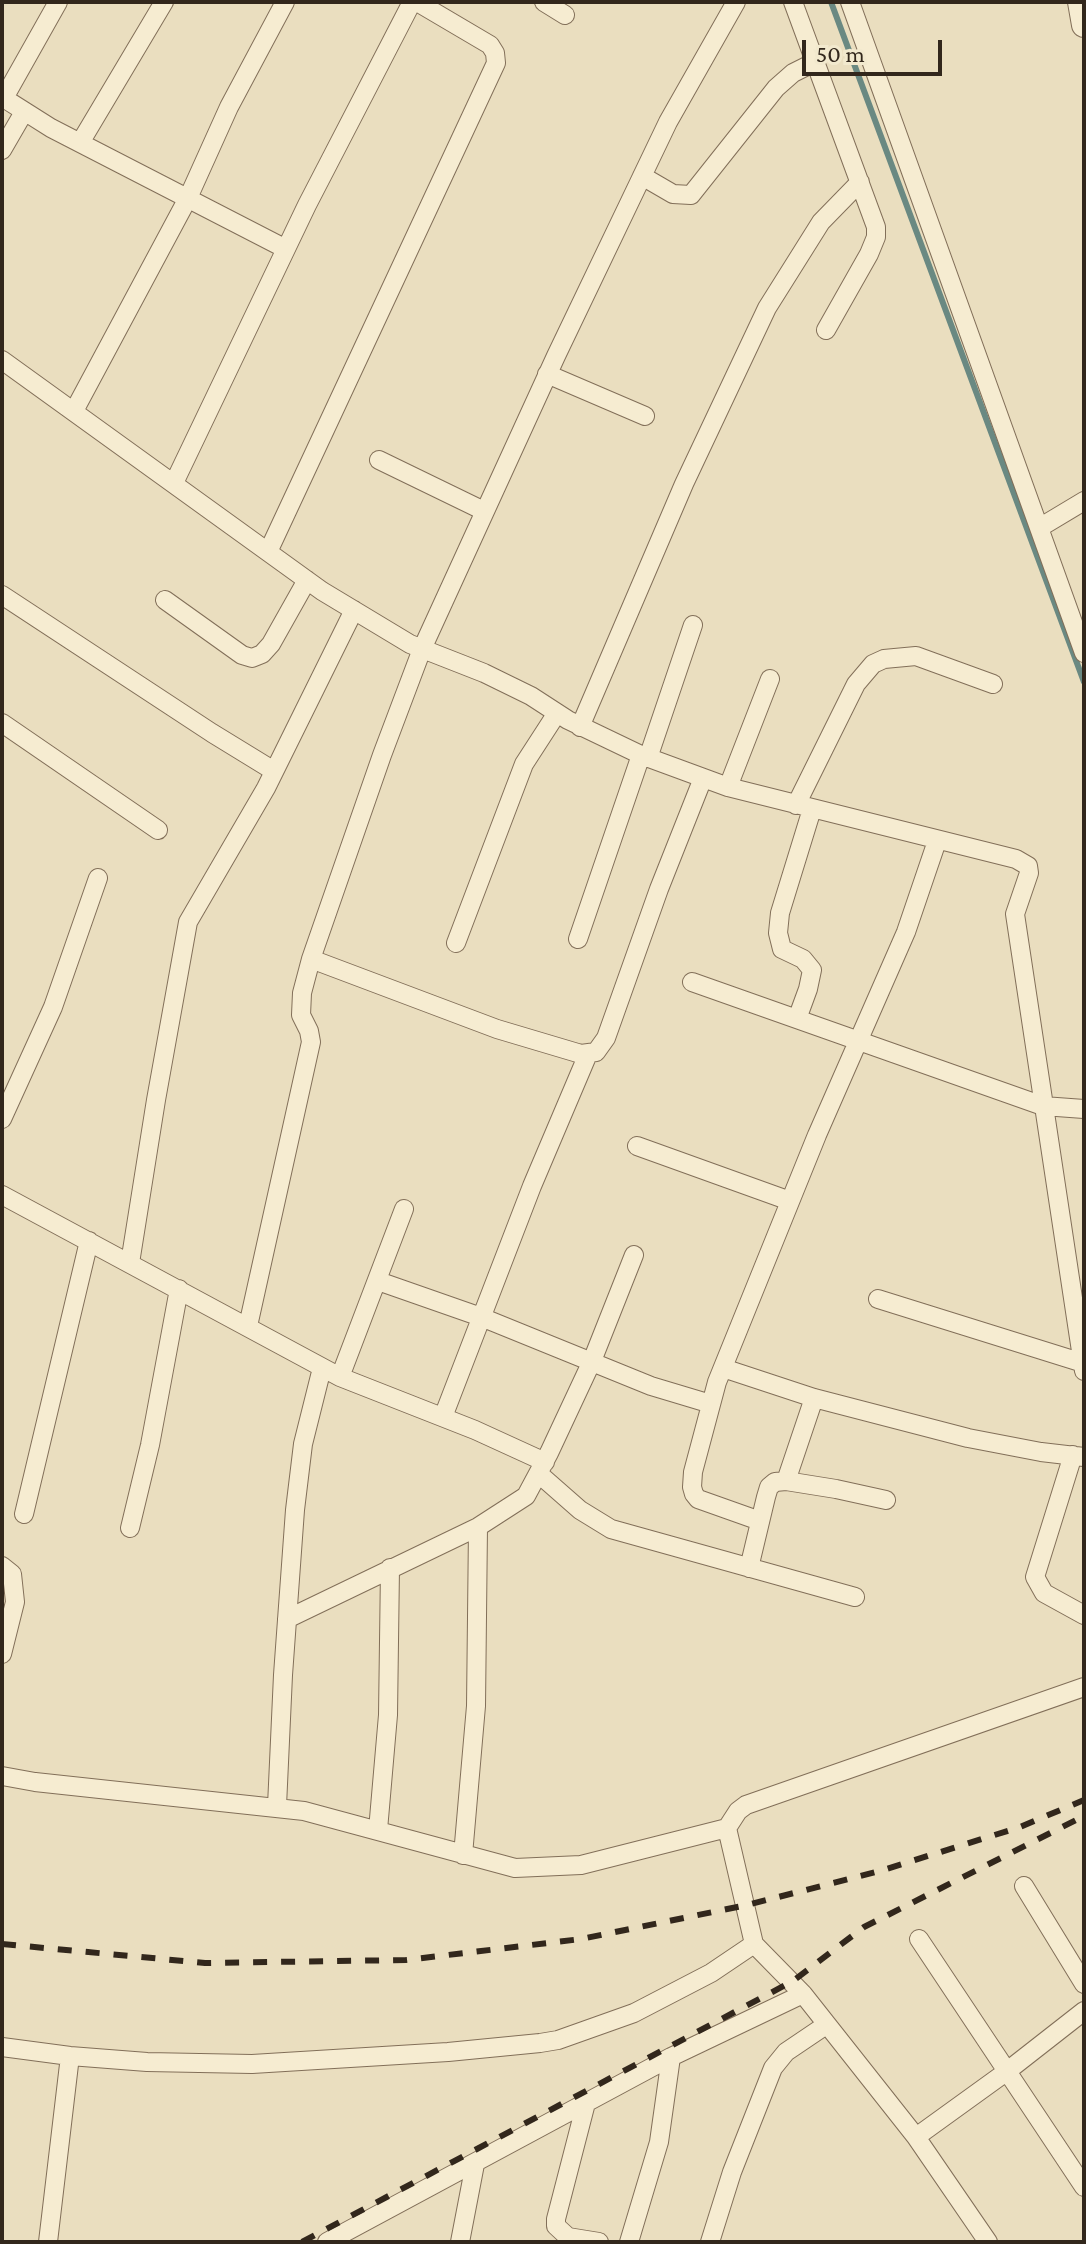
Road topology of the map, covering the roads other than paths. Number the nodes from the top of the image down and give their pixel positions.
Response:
1 (58, 2) edge
2 (164, 2) edge
3 (285, 2) edge
4 (414, 2) edge
5 (544, 2) edge
6 (736, 2) edge
7 (793, 2) edge
8 (850, 2) edge
9 (1080, 2) edge
10 (565, 15) dead end
11 (1084, 25) edge
12 (815, 62) junction
13 (3, 98) edge
14 (24, 112) junction
15 (80, 143) junction
16 (2, 150) edge
17 (642, 176) junction
18 (860, 182) junction
19 (188, 198) junction
20 (286, 249) junction
21 (826, 330) dead end
22 (2, 360) edge
23 (547, 374) junction
24 (74, 411) junction
25 (645, 416) dead end
26 (379, 460) dead end
27 (174, 483) junction
28 (1084, 501) edge
29 (484, 511) junction
30 (1039, 528) junction
31 (268, 552) junction
32 (307, 580) junction
33 (2, 595) edge
34 (165, 600) dead end
35 (354, 610) junction
36 (693, 625) dead end
37 (422, 649) junction
38 (1084, 653) edge
39 (770, 679) dead end
40 (993, 684) dead end
41 (557, 713) junction
42 (2, 723) edge
43 (580, 727) junction
44 (644, 757) junction
45 (274, 771) junction
46 (703, 778) junction
47 (728, 787) junction
48 (804, 807) junction
49 (158, 830) dead end
50 (937, 841) junction
51 (98, 878) dead end
52 (578, 939) dead end
53 (456, 943) dead end
54 (311, 959) junction
55 (692, 982) dead end
56 (797, 1019) junction
57 (860, 1041) junction
58 (588, 1054) junction
59 (1043, 1106) junction
60 (1084, 1109) edge
61 (2, 1119) edge
62 (637, 1146) dead end
63 (2, 1195) edge
64 (790, 1201) junction
65 (404, 1209) dead end
66 (89, 1241) junction
67 (634, 1255) dead end
68 (130, 1263) junction
69 (378, 1281) junction
70 (179, 1289) junction
71 (878, 1299) dead end
72 (481, 1317) junction
73 (248, 1326) junction
74 (592, 1361) junction
75 (1083, 1367) edge
76 (322, 1368) junction
77 (723, 1368) junction
78 (340, 1377) junction
79 (814, 1398) junction
80 (711, 1404) junction
81 (443, 1417) junction
82 (1078, 1456) edge
83 (542, 1468) junction
84 (786, 1481) junction
85 (886, 1500) dead end
86 (24, 1514) dead end
87 (760, 1521) junction
88 (478, 1527) junction
89 (130, 1528) dead end
90 (2, 1566) edge
91 (390, 1568) junction
92 (749, 1568) junction
93 (855, 1597) dead end
94 (1084, 1615) edge
95 (287, 1619) junction
96 (2, 1654) edge
97 (1084, 1687) edge
98 (2, 1776) edge
99 (277, 1806) junction
100 (727, 1828) junction
101 (378, 1830) junction
102 (463, 1855) junction
103 (1024, 1886) dead end
104 (919, 1939) dead end
105 (754, 1944) junction
106 (1084, 1984) edge
107 (803, 1994) junction
108 (1084, 2011) edge
109 (826, 2025) junction
110 (2, 2047) edge
111 (70, 2056) junction
112 (671, 2057) junction
113 (1006, 2072) junction
114 (586, 2103) junction
115 (916, 2137) junction
116 (475, 2164) junction
117 (1084, 2187) edge
118 (48, 2242) edge
119 (327, 2242) edge
120 (460, 2242) edge
121 (599, 2242) edge
122 (629, 2242) edge
123 (710, 2242) edge
124 (988, 2242) edge

1 - 13 street
2 - 15 street
3 - 19 street
4 - 20 street
4 - 31 street
5 - 10 street
6 - 17 street
7 - 12 street
8 - 30 street
9 - 11 street
12 - 17 street
12 - 18 street
13 - 14 street
14 - 15 street
14 - 16 street
15 - 19 street
17 - 23 street
18 - 21 street
18 - 43 street
19 - 20 street
19 - 24 street
20 - 27 street
22 - 24 street
23 - 25 street
23 - 29 street
24 - 27 street
26 - 29 street
27 - 31 street
28 - 30 street
29 - 37 street
30 - 38 street
31 - 32 street
32 - 34 street
32 - 35 street
33 - 45 street
35 - 37 street
35 - 45 street
36 - 44 street
37 - 41 street
37 - 54 street
39 - 47 street
40 - 48 street
41 - 43 street
41 - 53 street
42 - 49 street
43 - 44 street
44 - 46 street
44 - 52 street
45 - 68 street
46 - 47 street
46 - 58 street
47 - 48 street
48 - 50 street
48 - 56 street
50 - 57 street
50 - 59 street
51 - 61 street
54 - 58 street
54 - 73 street
55 - 56 street
56 - 57 street
57 - 59 street
57 - 64 street
58 - 72 street
59 - 60 street
59 - 75 street
62 - 64 street
63 - 66 street
64 - 77 street
65 - 69 street
66 - 68 street
66 - 86 street
67 - 74 street
68 - 70 street
69 - 72 street
69 - 78 street
70 - 73 street
70 - 89 street
71 - 75 street
72 - 74 street
72 - 81 street
73 - 76 street
74 - 80 street
74 - 83 street
76 - 78 street
76 - 95 street
77 - 79 street
77 - 80 street
78 - 81 street
79 - 82 street
79 - 84 street
80 - 87 street
81 - 83 street
82 - 94 street
83 - 88 street
83 - 92 street
84 - 85 street
84 - 87 street
87 - 92 street
88 - 91 street
88 - 102 street
90 - 96 street
91 - 95 street
91 - 101 street
92 - 93 street
95 - 99 street
97 - 100 street
98 - 99 street
99 - 101 street
100 - 102 street
100 - 105 street
101 - 102 street
103 - 106 street
104 - 113 street
105 - 107 street
105 - 111 street
107 - 109 street
107 - 112 street
108 - 113 street
109 - 115 street
109 - 123 street
110 - 111 street
111 - 118 street
112 - 114 street
112 - 122 street
113 - 115 street
113 - 117 street
114 - 116 street
114 - 121 street
115 - 124 street
116 - 119 street
116 - 120 street

